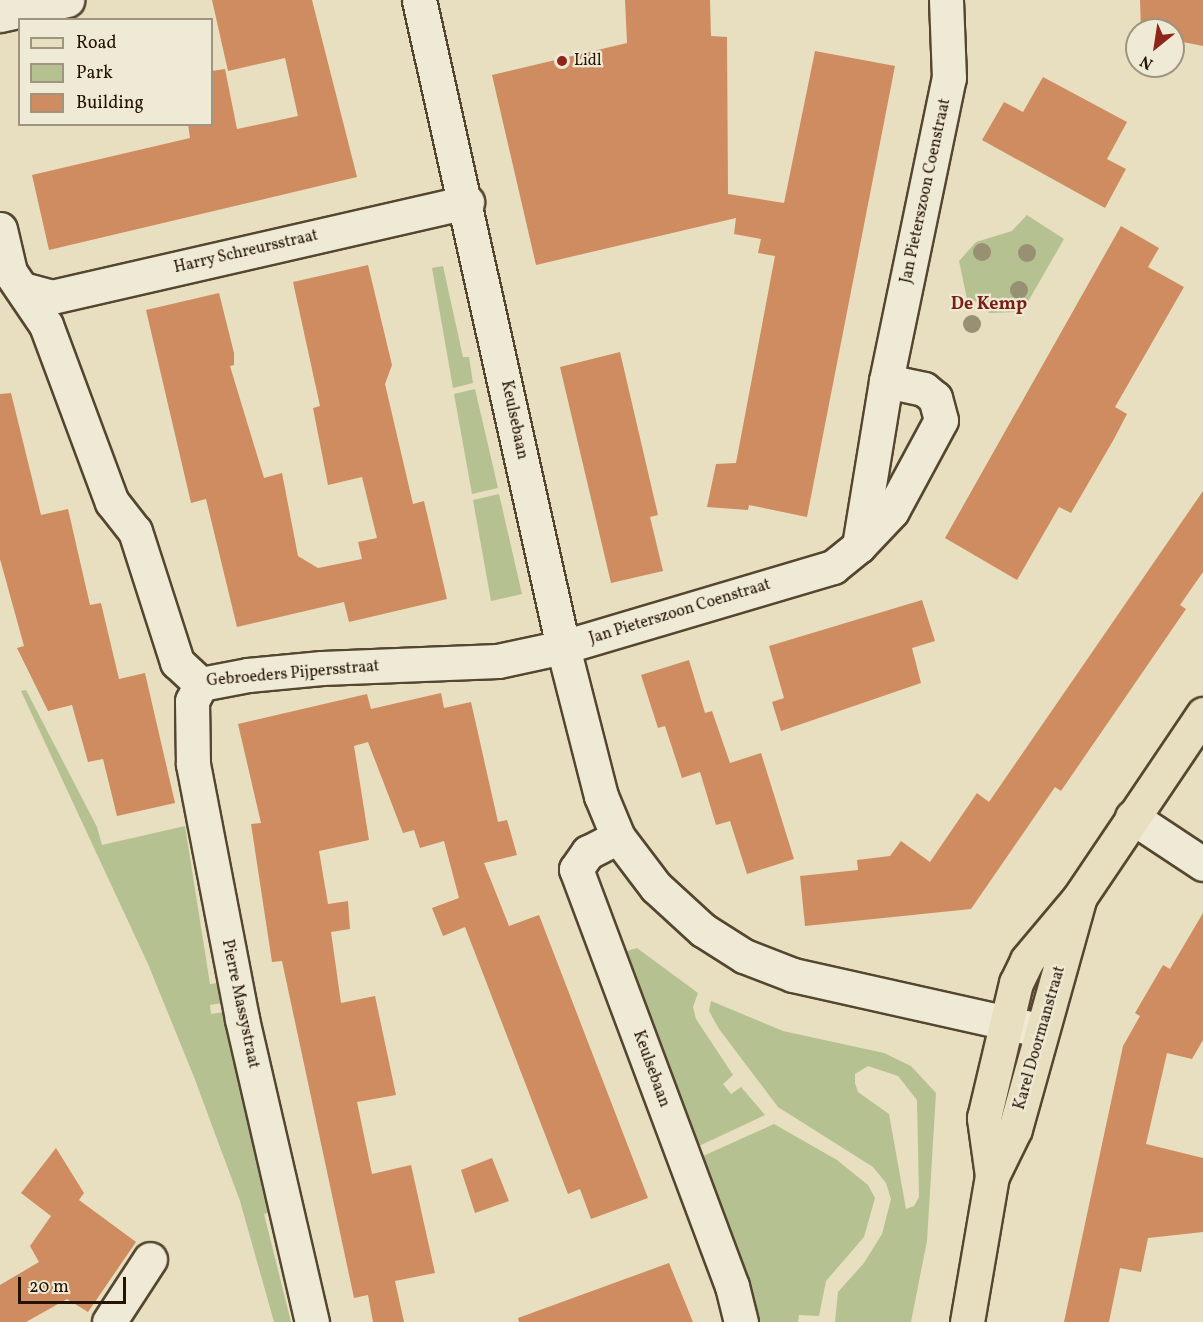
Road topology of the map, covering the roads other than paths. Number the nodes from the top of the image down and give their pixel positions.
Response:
1 (68, 0) edge
2 (419, 0) edge
3 (946, 0) edge
4 (0, 15) edge
5 (467, 202) junction
6 (0, 229) edge
7 (26, 290) junction
8 (886, 381) junction
9 (860, 546) junction
10 (563, 647) junction
11 (201, 684) junction
12 (1203, 714) edge
13 (1132, 817) junction
14 (618, 837) junction
15 (1203, 864) edge
16 (1079, 898) junction
17 (1004, 1021) junction
18 (1040, 1030) junction
19 (992, 1176) junction
20 (150, 1259) dead end
21 (109, 1322) edge
22 (312, 1322) edge
23 (741, 1322) edge
24 (967, 1322) edge

1 - 4 street
2 - 5 street, Keulsebaan
3 - 8 street, Jan Pieterszoon Coenstraat
5 - 7 street, Harry Schreursstraat
5 - 10 street, Keulsebaan
6 - 7 street, Gebroeders Pijpersstraat
7 - 11 street, Gebroeders Pijpersstraat
8 - 9 street, Jan Pieterszoon Coenstraat
8 - 9 street, Jan Pieterszoon Coenstraat
9 - 10 street, Jan Pieterszoon Coenstraat
10 - 11 street, Gebroeders Pijpersstraat
10 - 14 street, Keulsebaan
11 - 22 street, Pierre Massystraat
12 - 13 main road, Karel Doormanstraat
13 - 15 street
13 - 16 main road, Karel Doormanstraat
14 - 17 street, Keulsebaan
14 - 23 street, Keulsebaan
16 - 17 main road, Karel Doormanstraat
16 - 18 main road, Karel Doormanstraat
17 - 18 street, Keulsebaan
17 - 19 main road, Karel Doormanstraat
18 - 19 main road, Karel Doormanstraat
19 - 24 main road, Karel Doormanstraat
20 - 21 street

